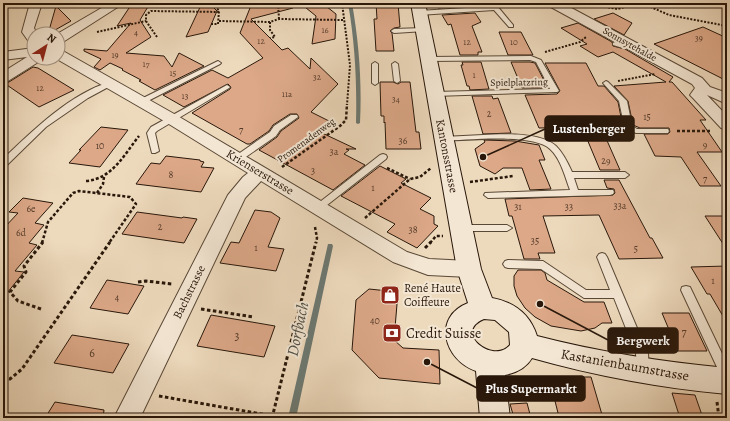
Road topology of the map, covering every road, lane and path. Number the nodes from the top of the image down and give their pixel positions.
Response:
1 (36, 3) edge
2 (118, 3) edge
3 (213, 3) edge
4 (278, 3) edge
5 (342, 3) edge
6 (554, 3) edge
7 (582, 3) edge
8 (616, 3) edge
9 (642, 3) edge
10 (669, 3) edge
11 (620, 9) junction
12 (219, 12) junction
13 (420, 15) edge
14 (279, 19) junction
15 (344, 20) junction
16 (146, 21) junction
17 (219, 21) junction
18 (270, 22) junction
19 (212, 24) dead end
20 (29, 26) edge
21 (511, 26) dead end
22 (727, 26) edge
23 (70, 32) junction
24 (394, 32) dead end
25 (66, 34) edge
26 (157, 37) dead end
27 (270, 38) dead end
28 (612, 38) junction
29 (26, 53) edge
30 (3, 56) edge
31 (66, 59) edge
32 (428, 59) junction
33 (539, 61) junction
34 (218, 63) dead end
35 (26, 64) edge
36 (375, 64) dead end
37 (395, 64) dead end
38 (677, 70) junction
39 (3, 78) edge
40 (396, 81) dead end
41 (374, 83) dead end
42 (606, 83) joint
43 (110, 84) junction
44 (227, 87) dead end
45 (703, 90) junction
46 (435, 94) junction
47 (727, 99) edge
48 (141, 101) junction
49 (294, 117) dead end
50 (170, 118) junction
51 (721, 128) edge
52 (143, 131) dead end
53 (665, 131) joint
54 (443, 139) junction
55 (155, 151) dead end
56 (237, 159) junction
57 (379, 160) joint
58 (3, 164) edge
59 (433, 166) dead end
60 (269, 172) junction
61 (568, 175) junction
62 (625, 175) dead end
63 (513, 176) dead end
64 (104, 177) junction
65 (410, 179) junction
66 (86, 181) dead end
67 (464, 182) dead end
68 (610, 192) dead end
69 (97, 193) junction
70 (575, 193) junction
71 (488, 195) dead end
72 (319, 207) junction
73 (362, 221) dead end
74 (315, 227) dead end
75 (507, 228) dead end
76 (454, 232) junction
77 (422, 246) dead end
78 (602, 257) dead end
79 (508, 264) dead end
80 (469, 269) junction
81 (138, 282) dead end
82 (174, 285) dead end
83 (686, 290) dead end
84 (617, 294) junction
85 (483, 308) junction
86 (41, 309) dead end
87 (200, 309) dead end
88 (254, 317) dead end
89 (524, 344) junction
90 (489, 363) junction
91 (724, 363) edge
92 (643, 370) junction
93 (727, 376) edge
94 (3, 378) edge
95 (151, 395) dead end
96 (273, 417) edge
97 (127, 418) edge
98 (495, 418) edge

1 - 20 street
2 - 23 street
3 - 12 path
4 - 14 path
5 - 15 path, Promenadenweg
6 - 28 street, Sonnsytehalde
7 - 11 path
8 - 11 path
9 - 10 path
9 - 11 path
9 - 22 path
12 - 16 path
12 - 17 path
13 - 21 lane
13 - 24 lane
13 - 32 main road, Kantonsstrasse
14 - 15 path
14 - 18 path
15 - 60 path, Promenadenweg
16 - 23 path
16 - 26 path
17 - 18 path
17 - 19 path
18 - 27 path
23 - 25 street
28 - 33 path
28 - 38 street, Sonnsytehalde
29 - 30 street
31 - 43 street, Krienserstrasse
32 - 33 lane, Spielplatzring
32 - 46 main road, Kantonsstrasse
33 - 46 lane, Spielplatzring
34 - 48 lane
35 - 39 street
36 - 41 lane
37 - 40 lane
38 - 42 path
38 - 45 street, Sonnsytehalde
42 - 53 lane
43 - 48 street, Krienserstrasse
43 - 58 lane
44 - 50 lane
45 - 47 street
45 - 51 street
46 - 54 main road, Kantonsstrasse
48 - 50 street, Krienserstrasse
49 - 56 lane
50 - 55 lane
50 - 56 street, Krienserstrasse
51 - 53 path
52 - 64 path
54 - 61 lane
54 - 76 main road, Kantonsstrasse
56 - 60 street, Krienserstrasse
57 - 65 path
57 - 72 lane
59 - 65 path
60 - 72 street, Krienserstrasse
60 - 97 street, Bachstrasse
61 - 62 lane
61 - 70 lane
63 - 67 path
64 - 66 path
64 - 69 path
65 - 73 path
68 - 70 lane
69 - 86 path
69 - 94 path
70 - 71 lane
72 - 80 street, Krienserstrasse
74 - 96 path
75 - 76 lane
76 - 77 path
76 - 80 main road, Kantonsstrasse
78 - 84 lane
79 - 84 lane
80 - 85 main road, Kantonsstrasse
81 - 82 path
83 - 91 lane
84 - 92 lane
85 - 89 main road
85 - 90 main road
87 - 88 path
89 - 90 main road
89 - 92 main road, Kastanienbaumstrasse
90 - 98 main road
91 - 92 main road, Kastanienbaumstrasse
91 - 93 lane
95 - 96 path

